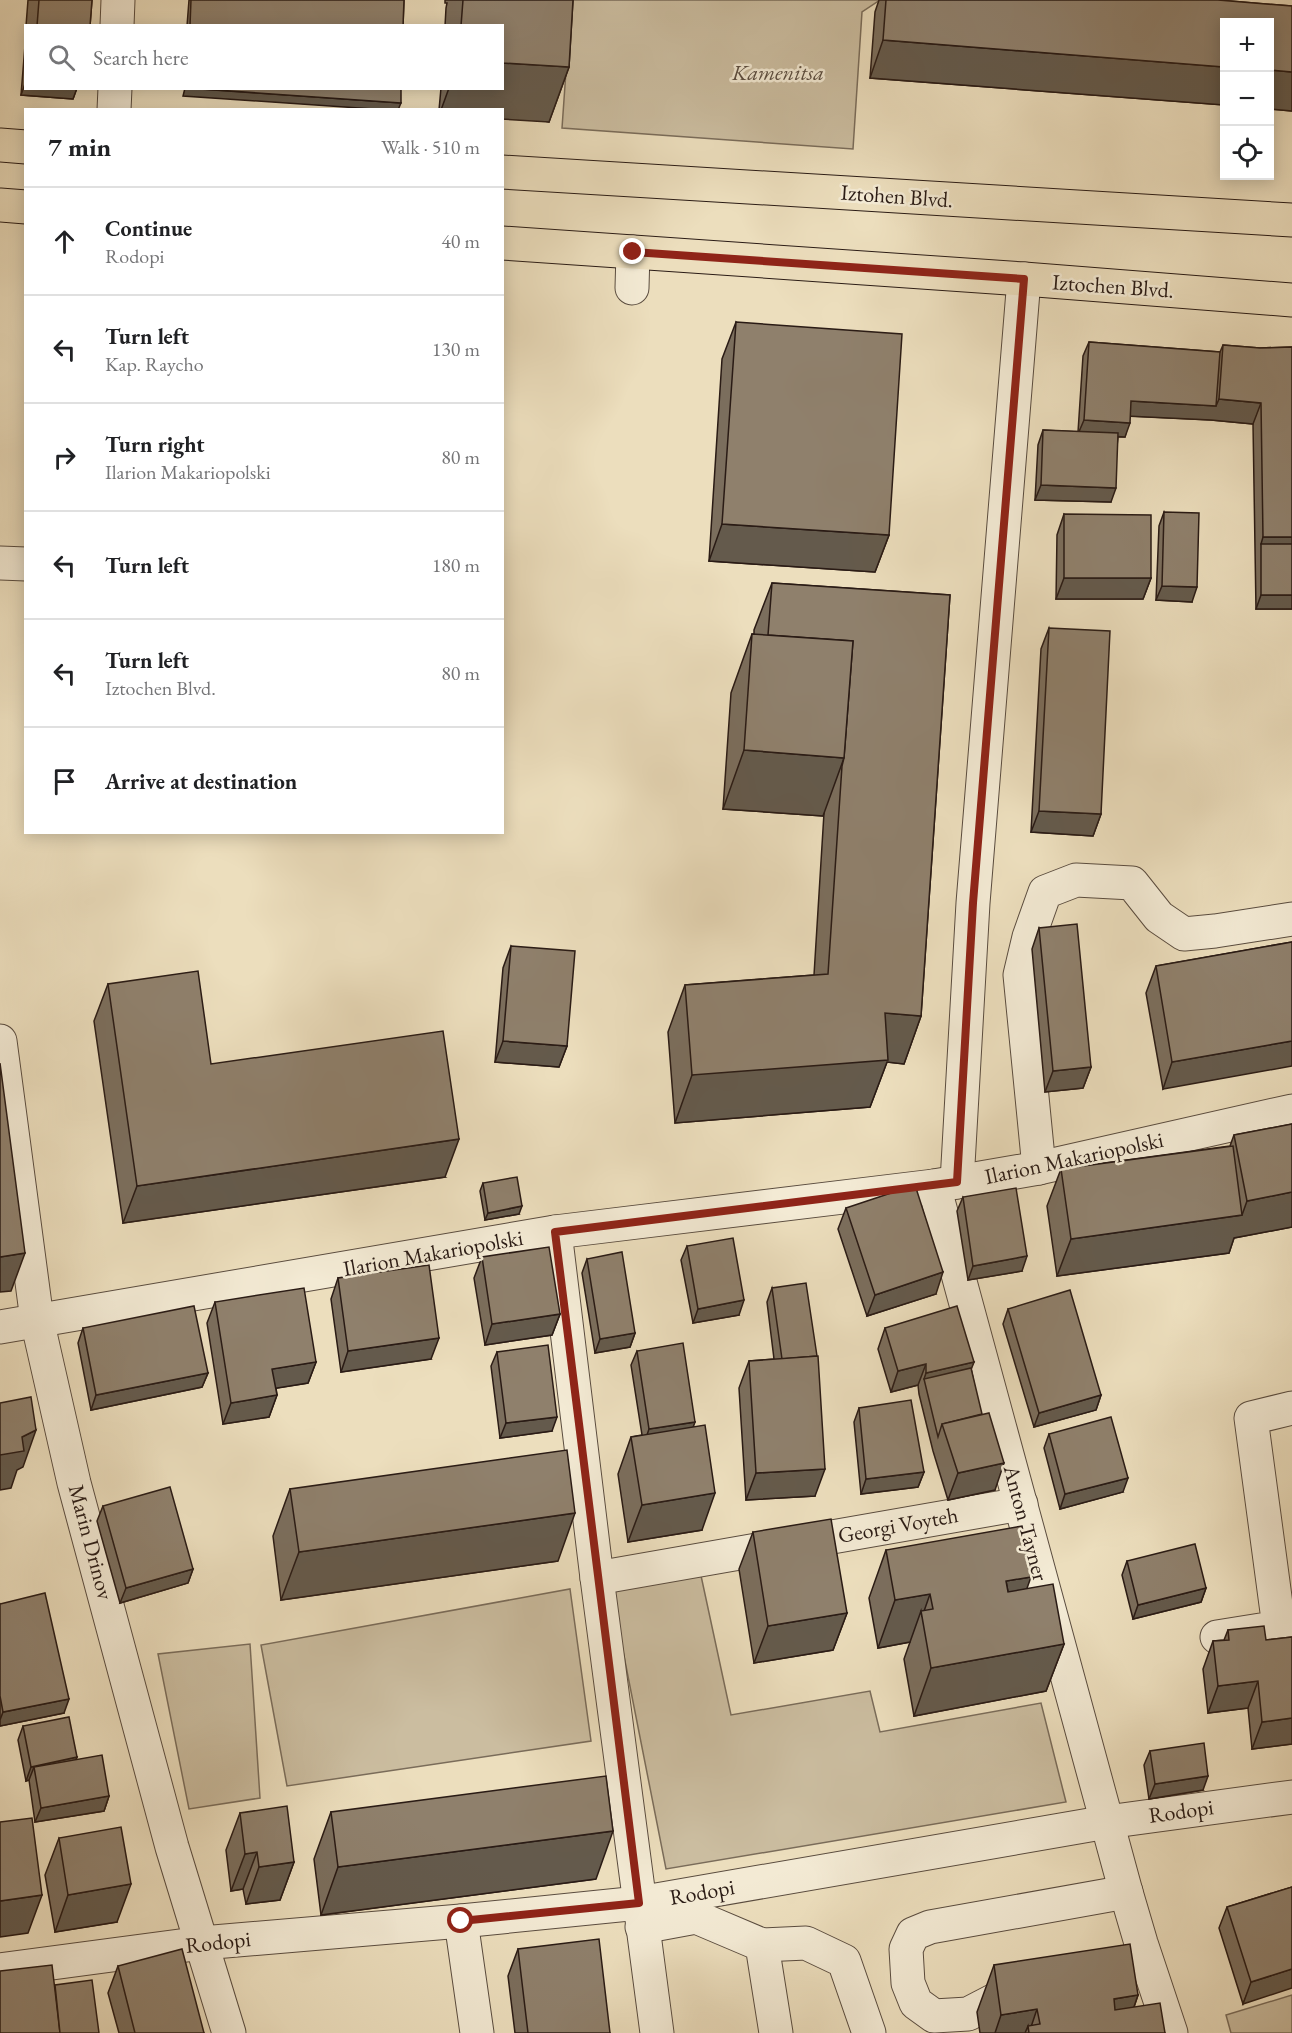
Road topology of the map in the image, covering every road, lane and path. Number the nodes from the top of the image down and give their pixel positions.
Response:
1 (118, 0) edge
2 (117, 24) edge
3 (115, 90) edge
4 (114, 108) edge
5 (0, 145) edge
6 (24, 147) edge
7 (504, 172) edge
8 (0, 205) edge
9 (24, 207) edge
10 (1292, 220) edge
11 (504, 243) edge
12 (633, 252) junction
13 (1024, 279) junction
14 (632, 288) dead end
15 (1292, 300) edge
16 (0, 563) edge
17 (24, 564) edge
18 (1292, 919) edge
19 (0, 1041) edge
20 (1292, 1111) edge
21 (1039, 1168) junction
22 (945, 1184) junction
23 (555, 1232) junction
24 (37, 1320) junction
25 (0, 1327) edge
26 (1292, 1408) edge
27 (1021, 1504) junction
28 (597, 1578) junction
29 (1217, 1637) dead end
30 (1292, 1797) edge
31 (1107, 1822) junction
32 (1126, 1892) junction
33 (641, 1915) junction
34 (461, 1921) junction
35 (202, 1943) junction
36 (1141, 1943) junction
37 (762, 1945) junction
38 (1108, 1949) edge
39 (0, 1971) edge
40 (1047, 1972) edge
41 (229, 2033) edge
42 (477, 2033) edge
43 (657, 2033) edge
44 (776, 2033) edge
45 (869, 2033) edge
46 (1171, 2033) edge

1 - 2 street
3 - 4 street
5 - 6 main road
7 - 10 main road, Iztohen Blvd.
8 - 9 main road
11 - 12 main road, Iztochen Blvd.
12 - 13 main road, Iztochen Blvd.
12 - 14 street
13 - 15 main road, Iztochen Blvd.
13 - 22 street, Anton Tayner
16 - 17 street
18 - 21 street
19 - 24 street, Marin Drinov
20 - 21 street, Ilarion Makariopolski
21 - 22 street, Ilarion Makariopolski
22 - 23 street, Ilarion Makariopolski
22 - 27 street, Anton Tayner
23 - 24 street, Ilarion Makariopolski
23 - 28 street
24 - 25 street, Ilarion Makariopolski
24 - 35 street, Marin Drinov
26 - 29 street
27 - 28 street, Georgi Voyteh
27 - 31 street, Anton Tayner
28 - 33 street
30 - 31 street, Rodopi
31 - 32 street, Anton Tayner
31 - 33 street, Rodopi
32 - 36 street, Anton Tayner
32 - 40 street
33 - 34 street, Rodopi
33 - 37 street
33 - 43 street
34 - 35 street, Rodopi
34 - 42 street
35 - 39 street, Rodopi
35 - 41 street, Marin Drinov
36 - 38 street
36 - 46 street, Anton Tayner
37 - 44 street
37 - 45 street

